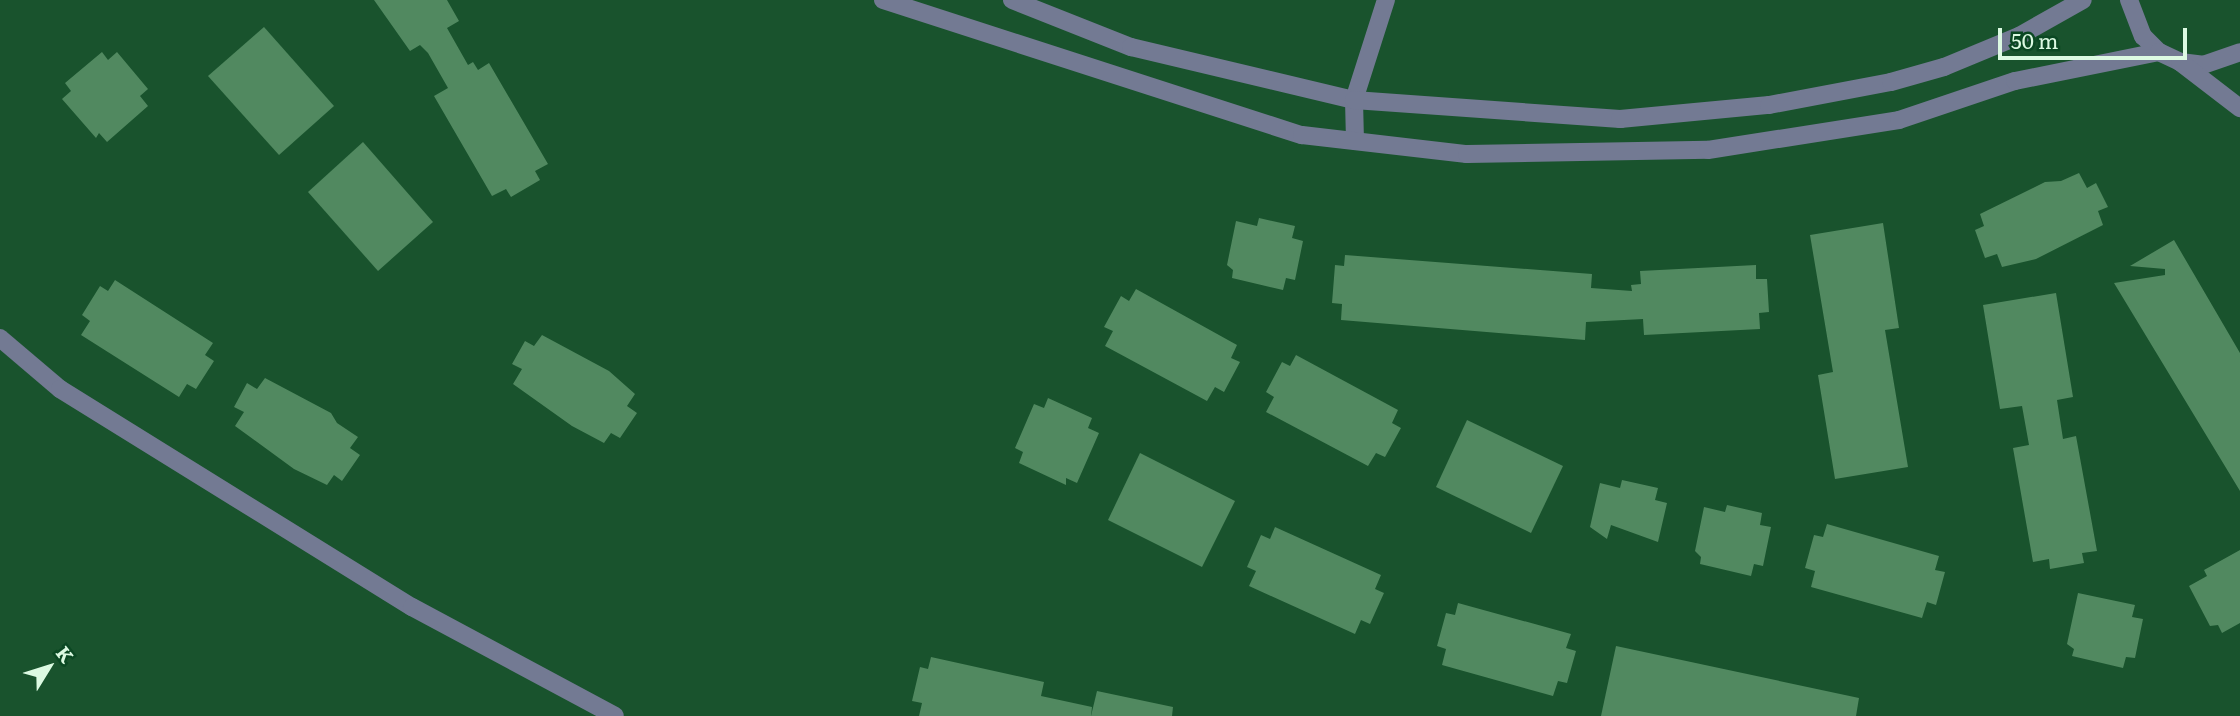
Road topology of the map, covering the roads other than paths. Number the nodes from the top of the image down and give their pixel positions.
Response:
1 (883, 0) edge
2 (1012, 0) edge
3 (1386, 0) edge
4 (2083, 0) edge
5 (2129, 0) edge
6 (2159, 52) junction
7 (2240, 52) edge
8 (2180, 62) junction
9 (1354, 100) junction
10 (2240, 108) edge
11 (1355, 141) junction
12 (0, 338) edge
13 (615, 716) edge

1 - 11 street
2 - 9 street
3 - 9 street
4 - 9 street
5 - 6 street
6 - 8 street
6 - 11 street
7 - 8 street
8 - 10 street
9 - 11 street
12 - 13 street

